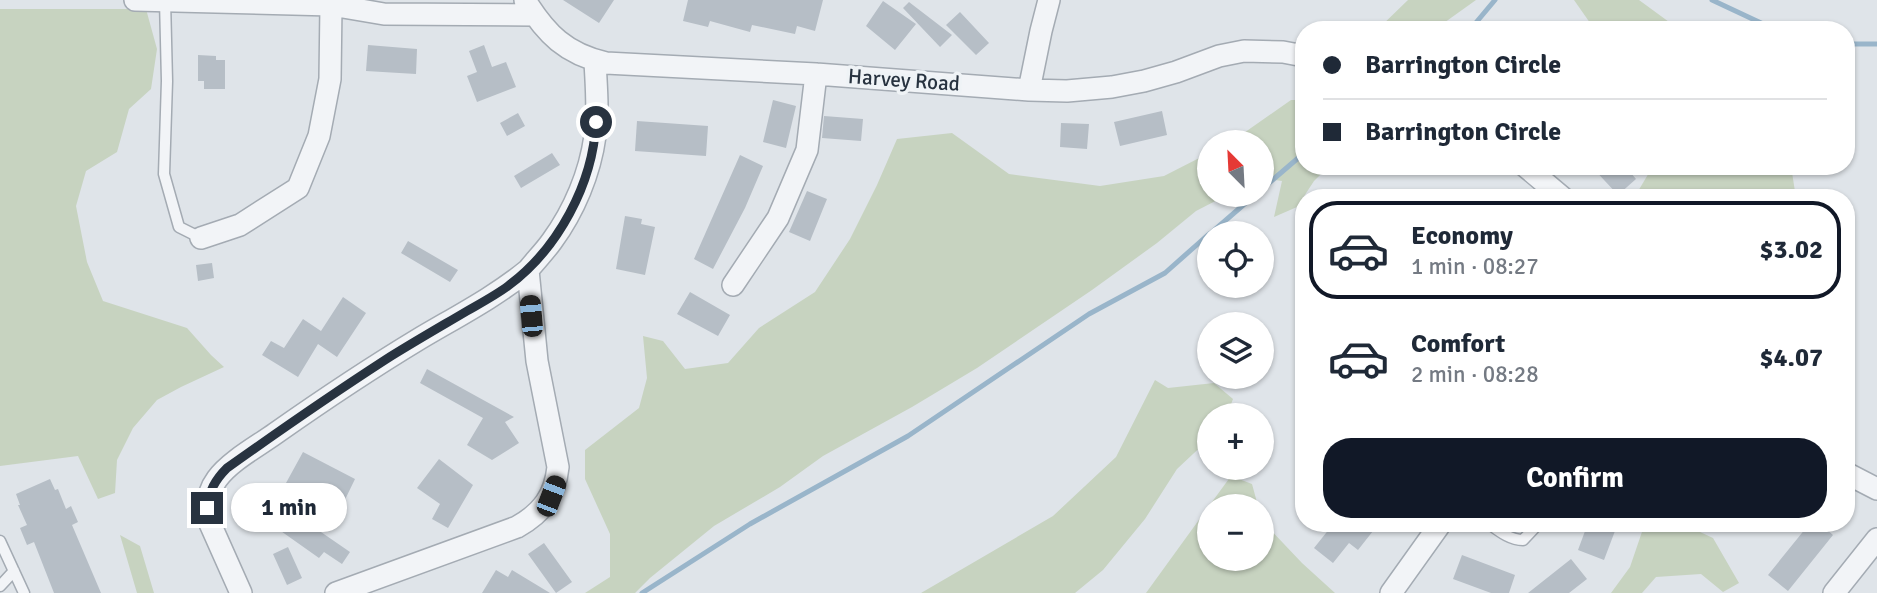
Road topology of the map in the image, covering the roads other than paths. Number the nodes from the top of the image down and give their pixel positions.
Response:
1 (135, 0) edge
2 (165, 0) edge
3 (1049, 0) edge
4 (249, 1) edge
5 (331, 5) junction
6 (529, 8) edge
7 (1295, 54) edge
8 (595, 61) junction
9 (816, 74) junction
10 (1029, 90) junction
11 (1536, 175) edge
12 (1552, 189) edge
13 (201, 239) joint
14 (528, 270) junction
15 (733, 285) dead end
16 (1855, 478) edge
17 (1877, 489) edge
18 (1435, 532) edge
19 (1501, 532) edge
20 (1531, 532) edge
21 (1877, 539) edge
22 (0, 541) edge
23 (14, 570) junction
24 (0, 586) edge
25 (24, 593) edge
26 (241, 593) edge
27 (336, 593) edge
28 (1391, 593) edge
29 (1834, 593) edge

1 - 2 street
2 - 4 street
2 - 13 lane
3 - 10 street
4 - 5 street
5 - 6 street
5 - 13 street
6 - 8 street, Harvey Road
7 - 10 street, Harvey Road
8 - 9 street, Harvey Road
8 - 14 street
9 - 10 street, Harvey Road
9 - 15 street
11 - 12 street
14 - 26 street
14 - 27 street
16 - 17 street
18 - 28 street
19 - 20 lane
21 - 29 street
22 - 23 lane
23 - 24 lane
23 - 25 lane

